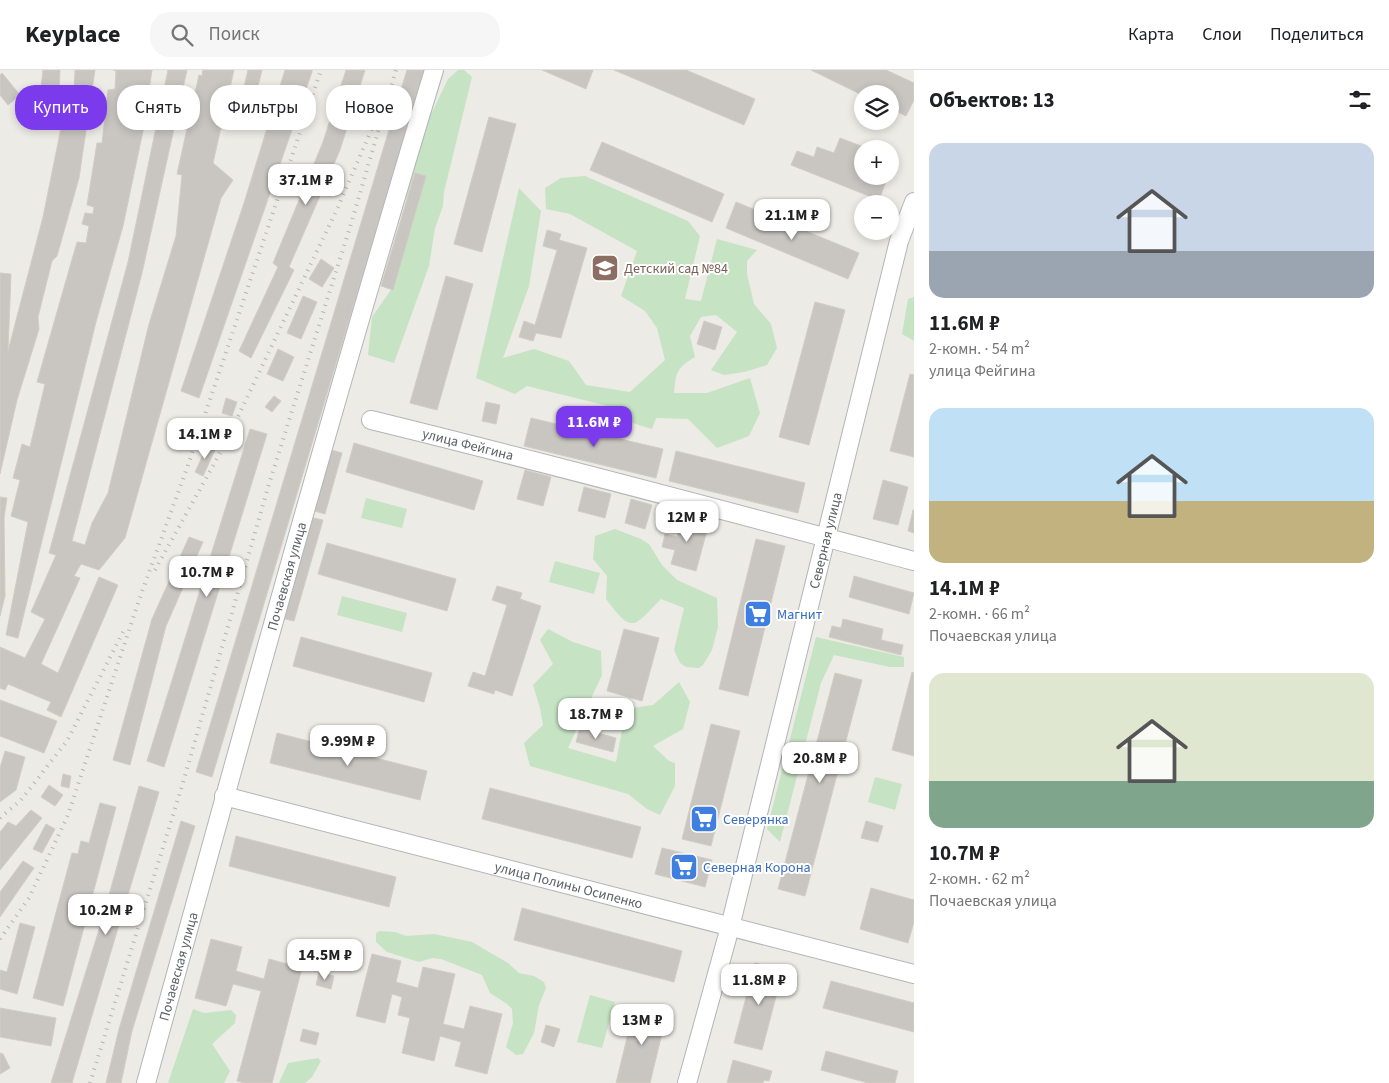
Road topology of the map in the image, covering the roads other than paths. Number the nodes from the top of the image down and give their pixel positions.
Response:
1 (434, 70) edge
2 (914, 202) edge
3 (910, 225) edge
4 (371, 420) dead end
5 (826, 539) junction
6 (914, 561) edge
7 (224, 796) junction
8 (730, 927) junction
9 (914, 974) edge
10 (146, 1083) edge
11 (687, 1083) edge

1 - 7 street, Почаевская улица
2 - 3 street, Северная улица
3 - 5 street, Северная улица
4 - 5 street, улица Фейгина
5 - 6 street, улица Фейгина
5 - 8 street, Северная улица
7 - 8 street, улица Полины Осипенко
7 - 10 street, Почаевская улица
8 - 9 street, улица Полины Осипенко
8 - 11 street, Северная улица

